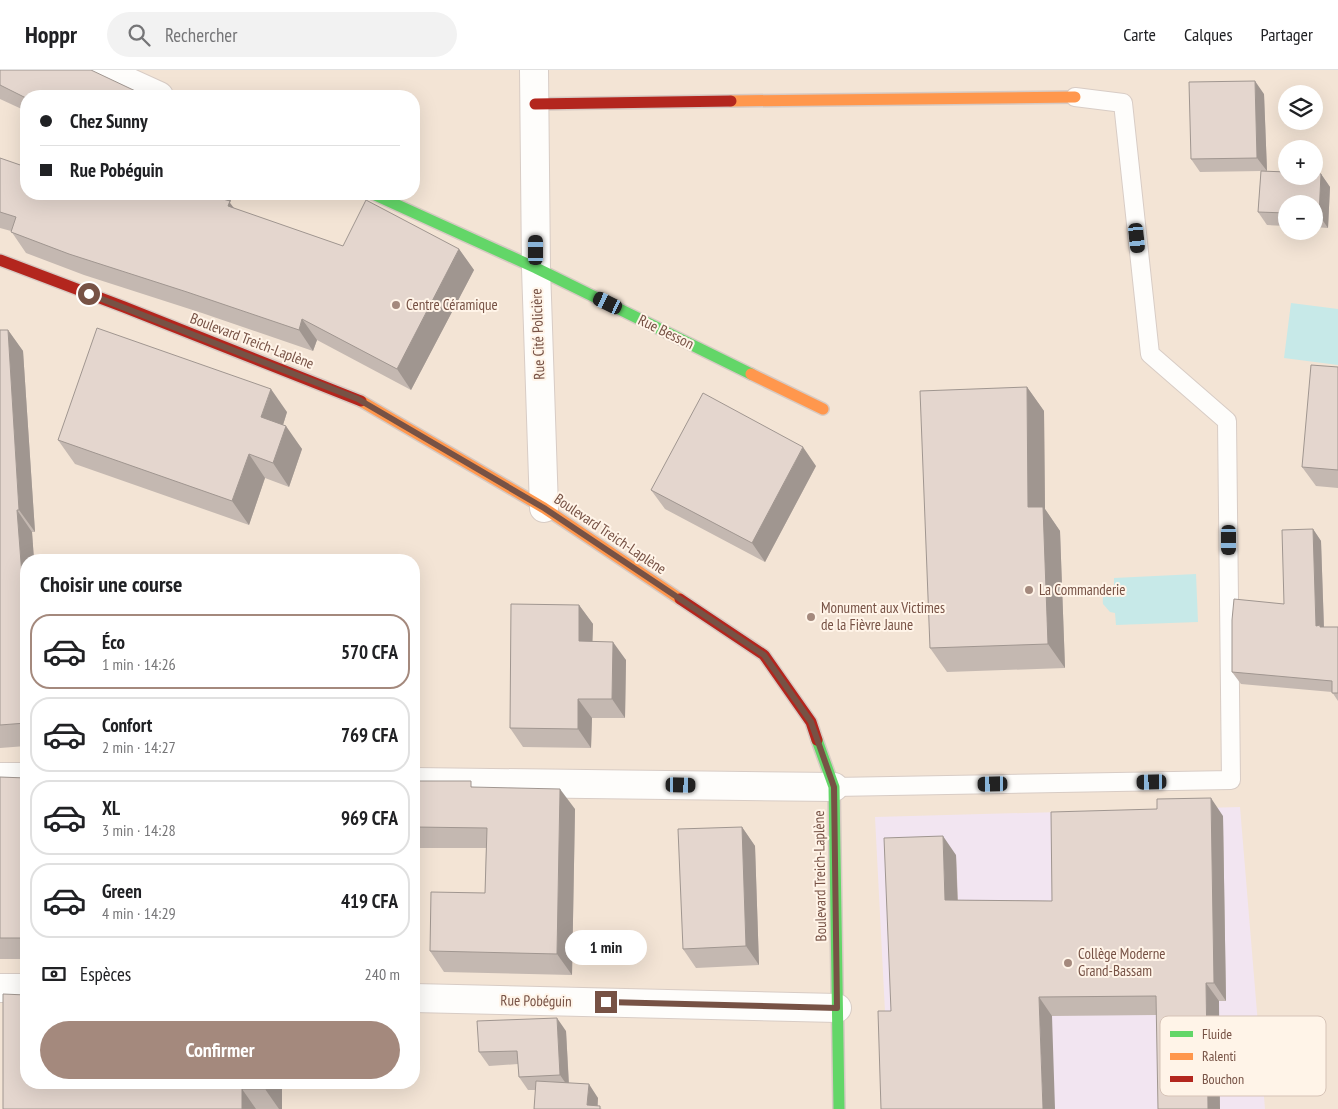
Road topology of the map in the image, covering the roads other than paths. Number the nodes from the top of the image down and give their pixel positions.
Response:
1 (102, 70) edge
2 (534, 70) edge
3 (146, 90) edge
4 (1076, 97) joint
5 (535, 104) junction
6 (386, 200) edge
7 (0, 260) edge
8 (536, 268) junction
9 (823, 408) dead end
10 (544, 508) junction
11 (0, 777) edge
12 (20, 777) edge
13 (420, 782) edge
14 (834, 787) junction
15 (0, 988) edge
16 (20, 988) edge
17 (420, 998) edge
18 (837, 1008) junction
19 (839, 1109) edge

1 - 3 street
2 - 5 street, Rue Cité Policière
4 - 5 street
4 - 14 lane
5 - 8 street, Rue Cité Policière
6 - 8 street, Rue Besson
7 - 10 street, Boulevard Treich-Laplène
8 - 9 street, Rue Besson
8 - 10 street, Rue Cité Policière
10 - 14 street, Boulevard Treich-Laplène
11 - 12 street
13 - 14 street
14 - 18 street, Boulevard Treich-Laplène
15 - 16 street
17 - 18 street, Rue Pobéguin
18 - 19 street, Boulevard Treich-Laplène

